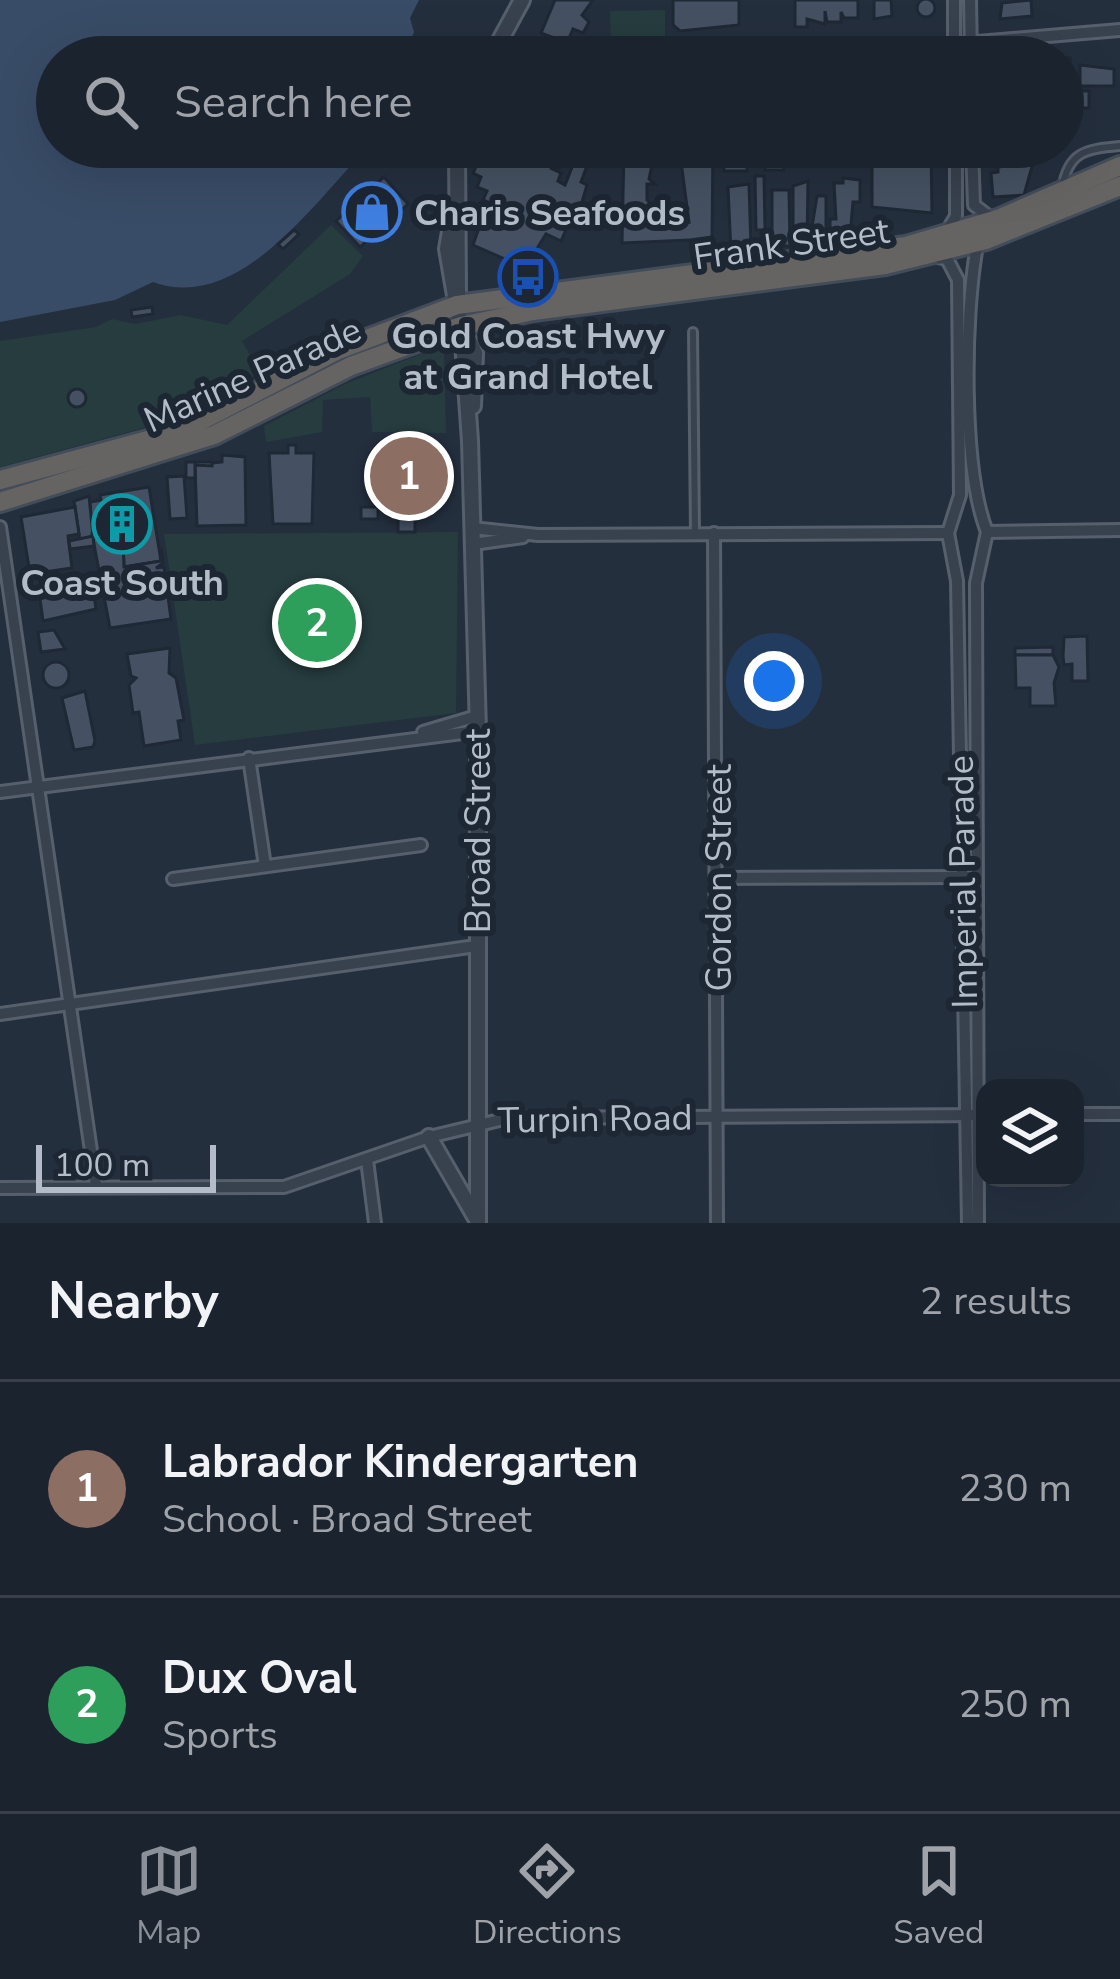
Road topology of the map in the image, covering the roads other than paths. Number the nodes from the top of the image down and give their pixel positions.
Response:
1 (522, 0) edge
2 (954, 0) edge
3 (970, 0) edge
4 (1120, 30) edge
5 (502, 36) edge
6 (954, 36) edge
7 (970, 36) edge
8 (1045, 36) edge
9 (1120, 146) edge
10 (1084, 153) edge
11 (1120, 166) edge
12 (456, 168) edge
13 (956, 168) edge
14 (973, 168) edge
15 (1066, 168) edge
16 (1120, 186) edge
17 (1061, 192) junction
18 (998, 219) junction
19 (939, 238) junction
20 (986, 240) junction
21 (924, 256) junction
22 (457, 305) junction
23 (461, 326) junction
24 (693, 332) dead end
25 (966, 405) junction
26 (0, 480) edge
27 (0, 502) edge
28 (0, 528) edge
29 (1120, 530) edge
30 (952, 532) junction
31 (695, 533) junction
32 (714, 533) junction
33 (472, 536) junction
34 (977, 538) junction
35 (478, 724) junction
36 (249, 758) junction
37 (959, 773) junction
38 (978, 773) junction
39 (35, 788) junction
40 (0, 792) edge
41 (421, 845) dead end
42 (265, 866) junction
43 (962, 877) junction
44 (978, 877) junction
45 (719, 878) junction
46 (173, 880) dead end
47 (476, 946) junction
48 (66, 1004) junction
49 (0, 1014) edge
50 (976, 1079) edge
51 (1084, 1114) edge
52 (1120, 1114) edge
53 (718, 1116) junction
54 (976, 1116) edge
55 (478, 1121) junction
56 (429, 1136) junction
57 (367, 1160) junction
58 (96, 1185) junction
59 (977, 1187) edge
60 (0, 1188) edge
61 (478, 1222) edge
62 (375, 1223) edge
63 (717, 1223) edge
64 (968, 1223) edge
65 (978, 1223) edge

1 - 5 street
2 - 6 street
3 - 7 street
4 - 8 street
9 - 10 lane, Frank Street
11 - 17 highway, Frank Street
12 - 22 street
13 - 19 street
14 - 18 street
15 - 17 lane, Frank Street
16 - 20 highway, Frank Street
17 - 18 highway, Frank Street
18 - 19 highway, Frank Street
19 - 22 highway, Frank Street
20 - 21 highway, Frank Street
20 - 25 street, Imperial Parade
21 - 23 highway, Frank Street
21 - 25 street, Imperial Parade
22 - 23 street, Broad Street
22 - 26 highway, Marine Parade
23 - 27 highway, Marine Parade
23 - 33 street, Broad Street
24 - 31 lane
25 - 30 street, Imperial Parade
25 - 34 street, Imperial Parade
28 - 39 street
29 - 34 street
30 - 32 street
30 - 34 street
30 - 34 street
30 - 37 street, Imperial Parade
31 - 32 street
31 - 33 street
32 - 45 street, Gordon Street
33 - 35 street, Broad Street
34 - 38 street, Imperial Parade
35 - 36 street
35 - 47 street, Broad Street
36 - 39 street
36 - 42 street
37 - 38 street
37 - 43 street, Imperial Parade
38 - 44 street, Imperial Parade
39 - 40 street
39 - 48 street
41 - 42 street
42 - 46 street
43 - 44 street
43 - 45 street
43 - 54 street, Imperial Parade
44 - 50 street, Imperial Parade
45 - 53 street, Gordon Street
47 - 48 street
47 - 55 street, Broad Street
48 - 49 street
48 - 58 street
51 - 52 street
53 - 54 street, Turpin Road
53 - 55 street, Turpin Road
53 - 63 street, Gordon Street
54 - 64 street, Imperial Parade
55 - 56 street, Turpin Road
55 - 61 street, Broad Street
56 - 57 street, Turpin Road
56 - 61 street, Broad Street
57 - 58 street, Turpin Road
57 - 62 street
58 - 60 street, Turpin Road
59 - 65 street, Imperial Parade

